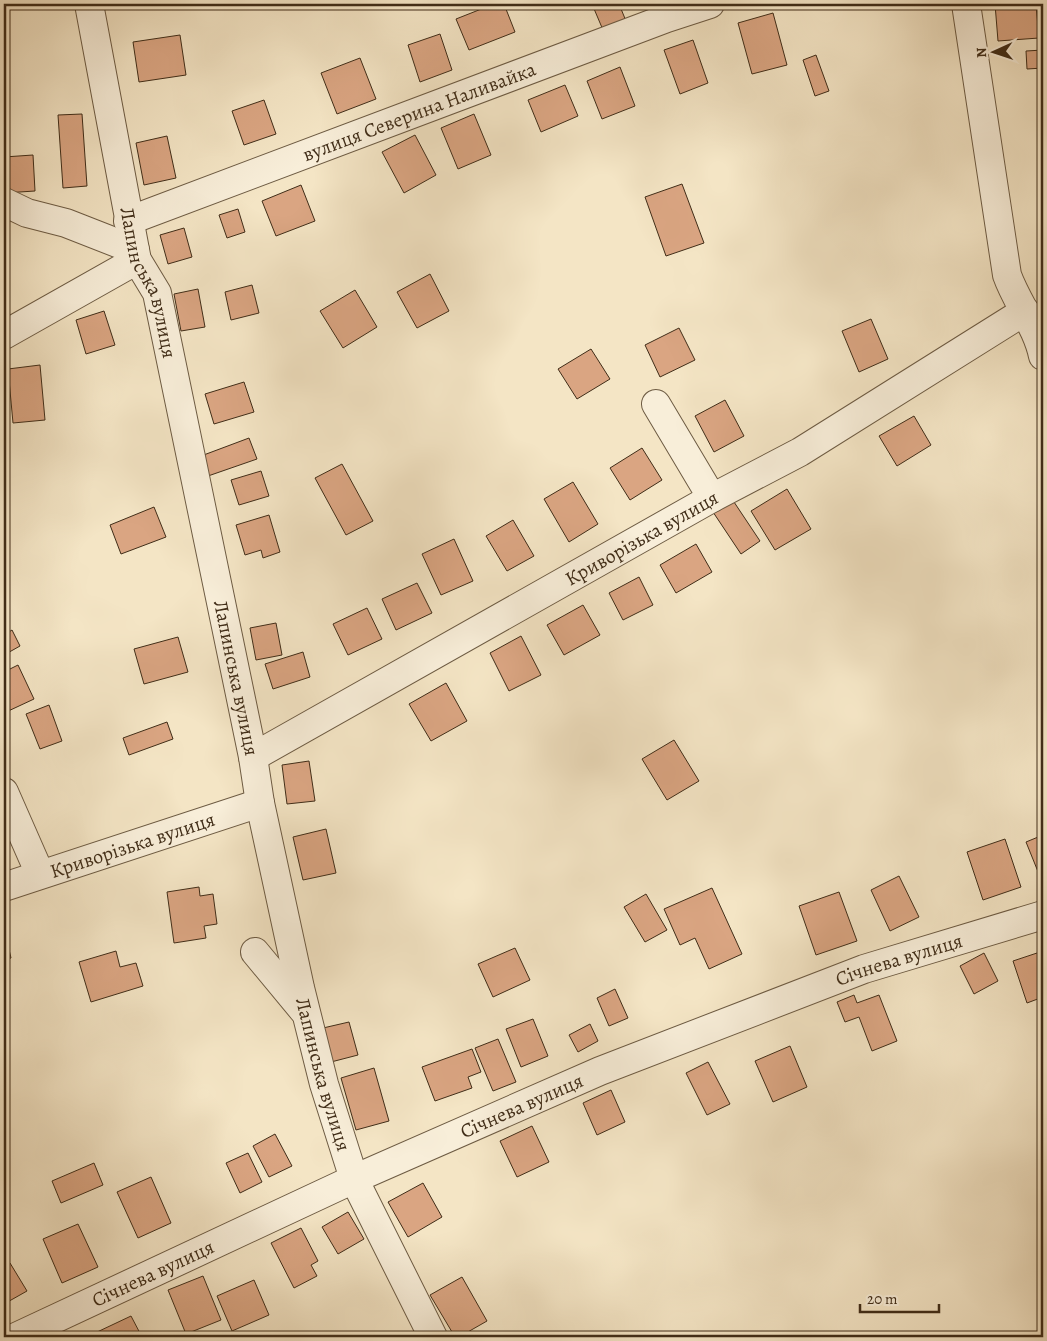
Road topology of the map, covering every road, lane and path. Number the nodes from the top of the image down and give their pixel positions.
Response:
1 (89, 4) edge
2 (710, 4) edge
3 (966, 4) edge
4 (4, 202) edge
5 (128, 221) junction
6 (136, 255) junction
7 (1025, 311) junction
8 (4, 335) edge
9 (1043, 356) edge
10 (656, 404) dead end
11 (712, 498) junction
12 (253, 757) junction
13 (4, 792) edge
14 (260, 803) junction
15 (40, 874) junction
16 (4, 887) edge
17 (1043, 915) edge
18 (255, 952) dead end
19 (307, 1015) junction
20 (354, 1179) junction
21 (16, 1337) edge
22 (432, 1337) edge

1 - 5 street, Лапинська вулиця
2 - 5 street, вулиця Северина Наливайка
3 - 7 street
4 - 6 street
5 - 6 street, Лапинська вулиця
6 - 8 street
6 - 12 street, Лапинська вулиця
7 - 9 street
7 - 11 street, Криворізька вулиця
10 - 11 street
11 - 12 street, Криворізька вулиця
12 - 14 street, Лапинська вулиця
13 - 15 street
14 - 15 street, Криворізька вулиця
14 - 19 street, Лапинська вулиця
15 - 16 street, Криворізька вулиця
17 - 20 street, Січнева вулиця
18 - 19 street
19 - 20 street, Лапинська вулиця
20 - 21 street, Січнева вулиця
20 - 22 street, Лапинська вулиця

